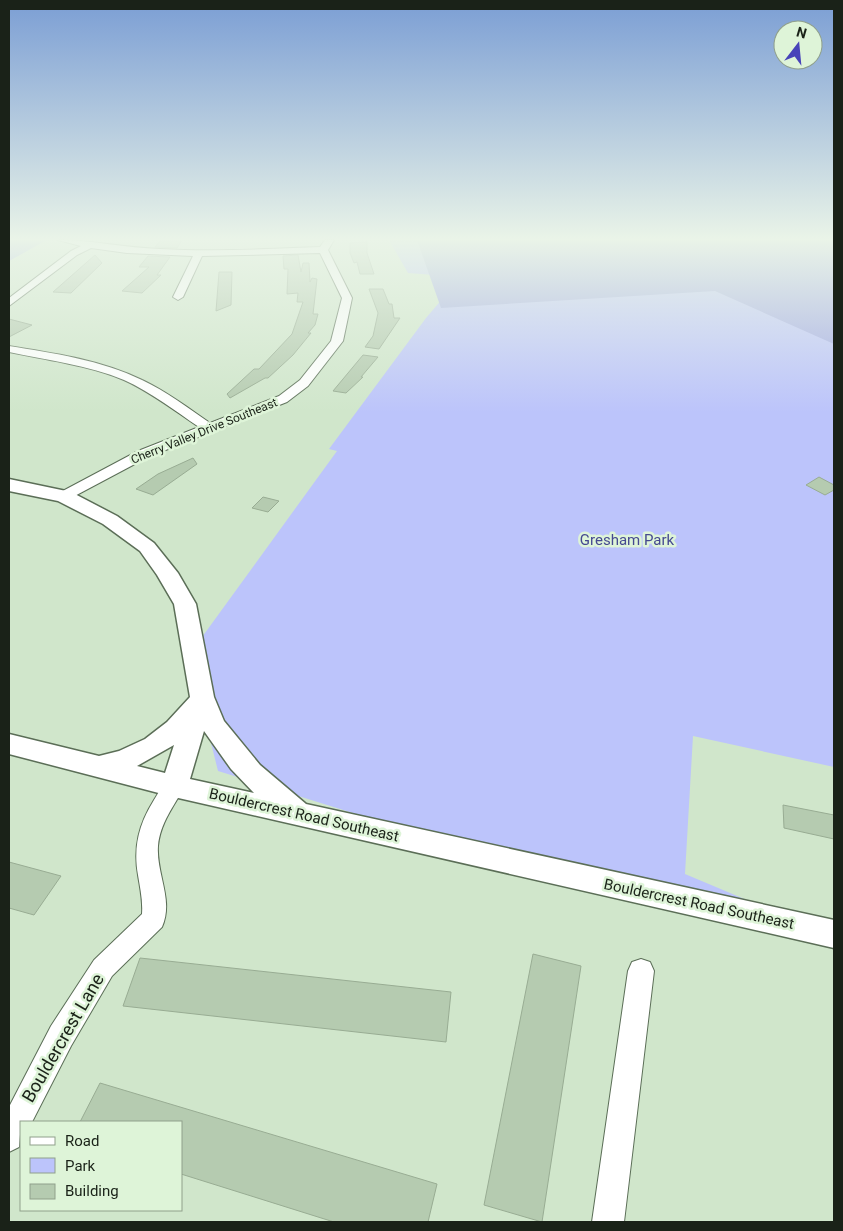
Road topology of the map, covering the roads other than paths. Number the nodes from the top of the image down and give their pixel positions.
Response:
1 (346, 297) edge
2 (9, 349) edge
3 (208, 428) junction
4 (9, 485) edge
5 (64, 496) junction
6 (202, 697) junction
7 (9, 744) edge
8 (97, 766) junction
9 (174, 786) junction
10 (303, 815) junction
11 (834, 934) edge
12 (641, 971) dead end
13 (9, 1136) edge
14 (608, 1222) edge

1 - 3 street, Cherry Valley Drive Southeast
2 - 3 street
3 - 5 street, Cherry Valley Drive Southeast
4 - 5 street
5 - 6 street
6 - 8 street
6 - 9 street
6 - 10 street
7 - 8 street, Bouldercrest Road Southeast
8 - 9 street, Bouldercrest Road Southeast
9 - 10 street, Bouldercrest Road Southeast
9 - 13 street, Bouldercrest Lane
10 - 11 street, Bouldercrest Road Southeast
12 - 14 street

